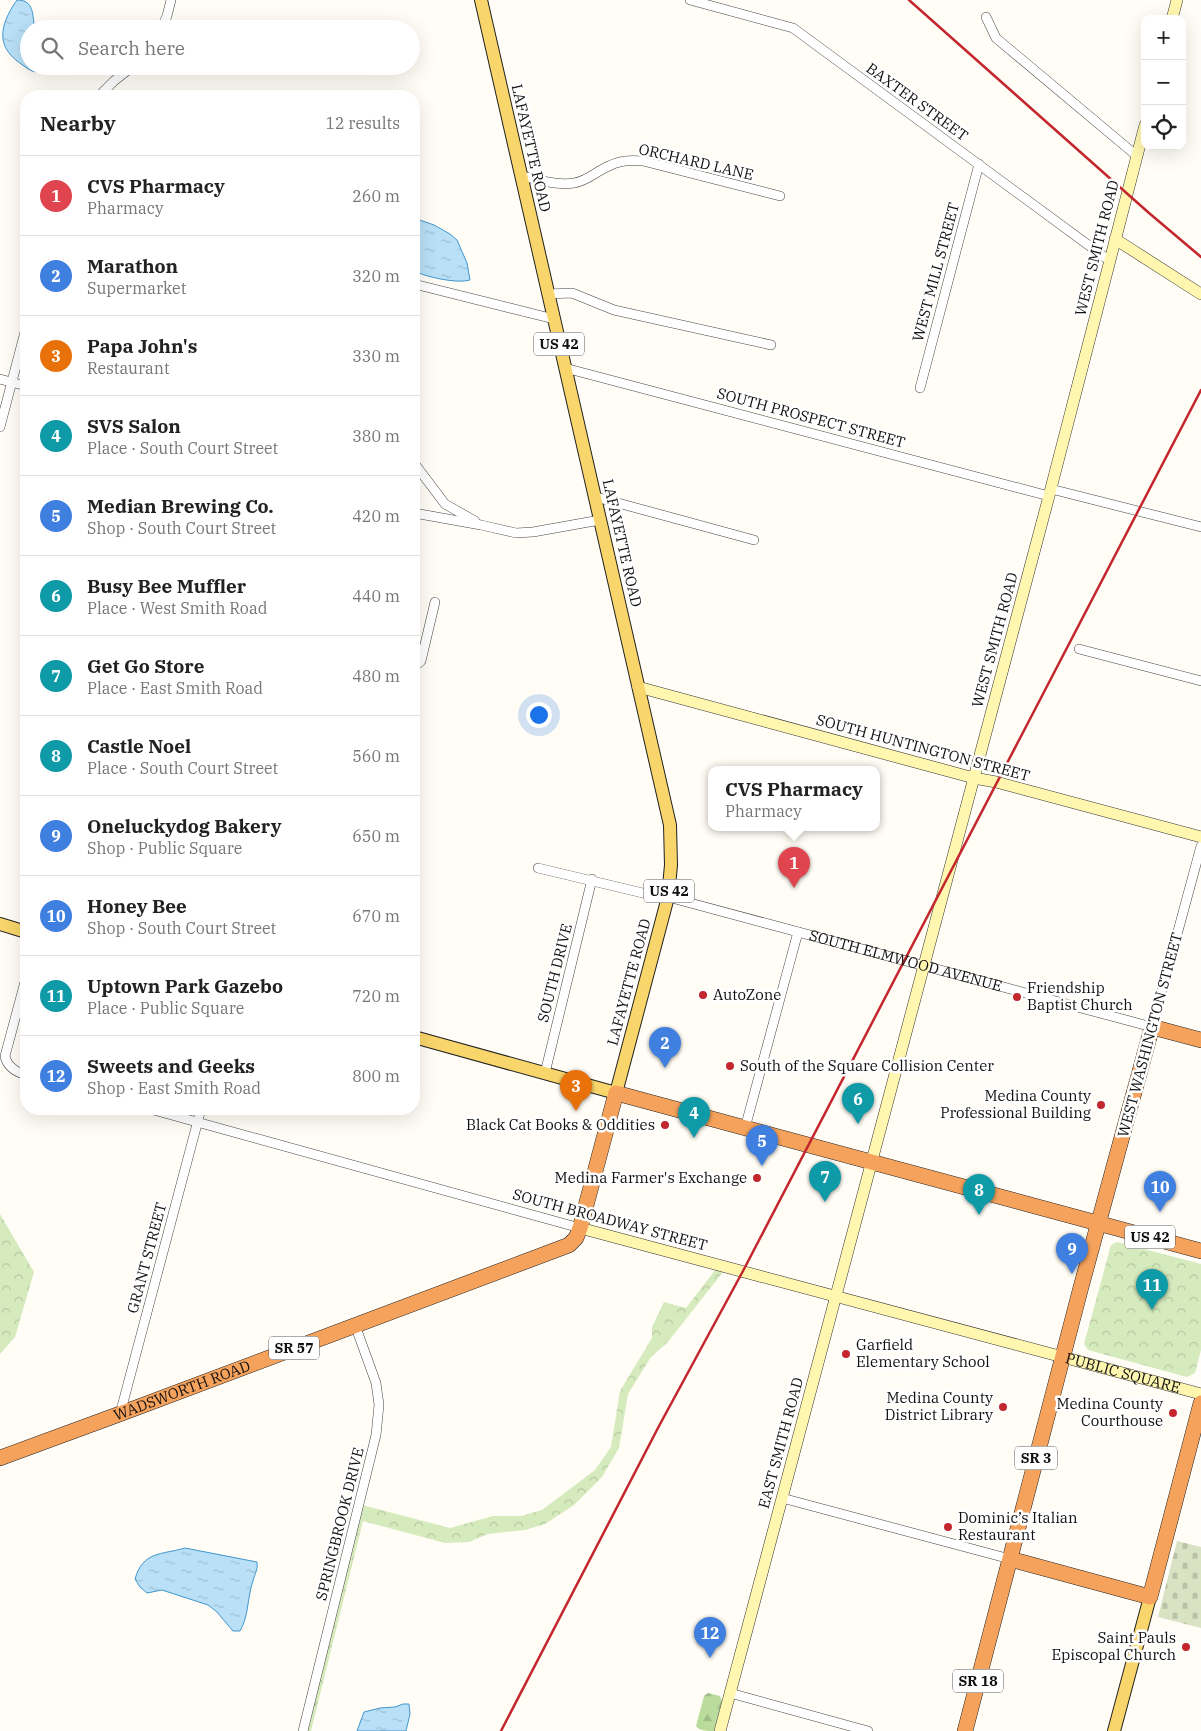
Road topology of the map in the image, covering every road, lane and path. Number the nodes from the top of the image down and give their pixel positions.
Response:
1 (171, 0) edge
2 (481, 0) edge
3 (690, 0) edge
4 (1177, 0) edge
5 (1173, 15) edge
6 (986, 17) dead end
7 (165, 20) edge
8 (122, 75) edge
9 (104, 90) edge
10 (1141, 140) edge
11 (1137, 156) junction
12 (978, 164) junction
13 (521, 176) junction
14 (780, 196) dead end
15 (1115, 239) junction
16 (1110, 261) junction
17 (420, 286) edge
18 (548, 294) junction
19 (1201, 294) edge
20 (554, 319) junction
21 (771, 345) dead end
22 (20, 351) edge
23 (565, 368) junction
24 (0, 379) edge
25 (12, 382) junction
26 (20, 384) edge
27 (920, 388) dead end
28 (0, 427) edge
29 (420, 471) edge
30 (1050, 492) junction
31 (596, 497) junction
32 (420, 514) edge
33 (600, 520) junction
34 (481, 525) junction
35 (1201, 527) edge
36 (754, 540) dead end
37 (435, 602) dead end
38 (1079, 649) dead end
39 (420, 662) edge
40 (1201, 680) edge
41 (638, 687) junction
42 (974, 778) junction
43 (1201, 837) edge
44 (1201, 846) edge
45 (538, 868) dead end
46 (592, 880) junction
47 (668, 898) junction
48 (0, 924) edge
49 (20, 930) edge
50 (798, 932) junction
51 (923, 966) junction
52 (20, 998) edge
53 (1152, 1027) junction
54 (420, 1039) edge
55 (1201, 1040) edge
56 (3, 1055) edge
57 (20, 1072) edge
58 (545, 1073) junction
59 (616, 1092) junction
60 (174, 1115) edge
61 (199, 1115) edge
62 (197, 1121) junction
63 (745, 1128) junction
64 (871, 1162) junction
65 (1099, 1224) junction
66 (580, 1228) junction
67 (1201, 1251) edge
68 (835, 1296) junction
69 (355, 1325) junction
70 (1063, 1357) junction
71 (1201, 1394) edge
72 (1201, 1403) edge
73 (120, 1414) junction
74 (0, 1458) edge
75 (782, 1498) junction
76 (1010, 1559) junction
77 (1150, 1597) junction
78 (730, 1694) junction
79 (303, 1731) edge
80 (720, 1731) edge
81 (868, 1731) edge
82 (965, 1731) edge
83 (1114, 1731) edge

1 - 7 street
2 - 13 main road, LAFAYETTE ROAD / US 42
3 - 12 street, BAXTER STREET
4 - 5 street
6 - 11 street
8 - 9 street
10 - 11 street, WEST SMITH ROAD
11 - 15 street, WEST SMITH ROAD
12 - 16 street, BAXTER STREET
12 - 27 street, WEST MILL STREET
13 - 14 street, ORCHARD LANE
13 - 18 main road, LAFAYETTE ROAD / US 42
15 - 16 street, WEST SMITH ROAD
15 - 19 street
16 - 30 street, WEST SMITH ROAD
17 - 20 street
18 - 20 main road, LAFAYETTE ROAD / US 42
18 - 21 street
20 - 23 main road, LAFAYETTE ROAD / US 42
22 - 25 street
23 - 30 street, SOUTH PROSPECT STREET
23 - 31 main road, LAFAYETTE ROAD / US 42
24 - 25 street
25 - 26 street
25 - 28 street
29 - 34 street
30 - 35 street, SOUTH PROSPECT STREET
30 - 42 street, WEST SMITH ROAD
31 - 33 main road, LAFAYETTE ROAD / US 42
31 - 36 street
32 - 34 street
33 - 34 street
33 - 41 main road, LAFAYETTE ROAD / US 42
37 - 39 street
38 - 40 street
41 - 42 street, SOUTH HUNTINGTON STREET
41 - 47 main road, LAFAYETTE ROAD / US 42
42 - 43 street, SOUTH HUNTINGTON STREET
42 - 51 street, WEST SMITH ROAD
44 - 53 street, WEST WASHINGTON STREET
45 - 46 street, SOUTH ELMWOOD AVENUE
46 - 47 street, SOUTH ELMWOOD AVENUE
46 - 58 street, SOUTH DRIVE
47 - 50 street, SOUTH ELMWOOD AVENUE
47 - 59 main road, LAFAYETTE ROAD / US 42
48 - 49 main road
50 - 51 street, SOUTH ELMWOOD AVENUE
50 - 63 street
51 - 53 street, SOUTH ELMWOOD AVENUE
51 - 64 street, WEST SMITH ROAD
52 - 56 street
53 - 55 highway, SOUTH ELMWOOD AVENUE
53 - 65 highway, WEST WASHINGTON STREET
54 - 58 main road
56 - 57 street
58 - 59 main road
59 - 63 highway, US 42
59 - 66 highway
60 - 62 street, SOUTH BROADWAY STREET
61 - 62 street, GRANT STREET
62 - 66 street, SOUTH BROADWAY STREET
62 - 73 street, GRANT STREET
63 - 64 highway, US 42
64 - 65 highway, US 42
64 - 68 street, EAST SMITH ROAD
65 - 67 highway, US 42
65 - 70 highway, PUBLIC SQUARE / SR 3
66 - 68 street, SOUTH BROADWAY STREET
66 - 69 highway, WADSWORTH ROAD / SR 57
68 - 70 street, SOUTH BROADWAY STREET
68 - 75 street, EAST SMITH ROAD
69 - 73 highway, WADSWORTH ROAD / SR 57
69 - 79 street, SPRINGBROOK DRIVE
70 - 71 street, PUBLIC SQUARE
70 - 76 highway, SR 3
72 - 77 highway
73 - 74 highway, WADSWORTH ROAD / SR 57
75 - 76 street
75 - 78 street, EAST SMITH ROAD
76 - 77 highway
76 - 82 highway, SR 18
77 - 83 main road
78 - 80 street, EAST SMITH ROAD
78 - 81 street

